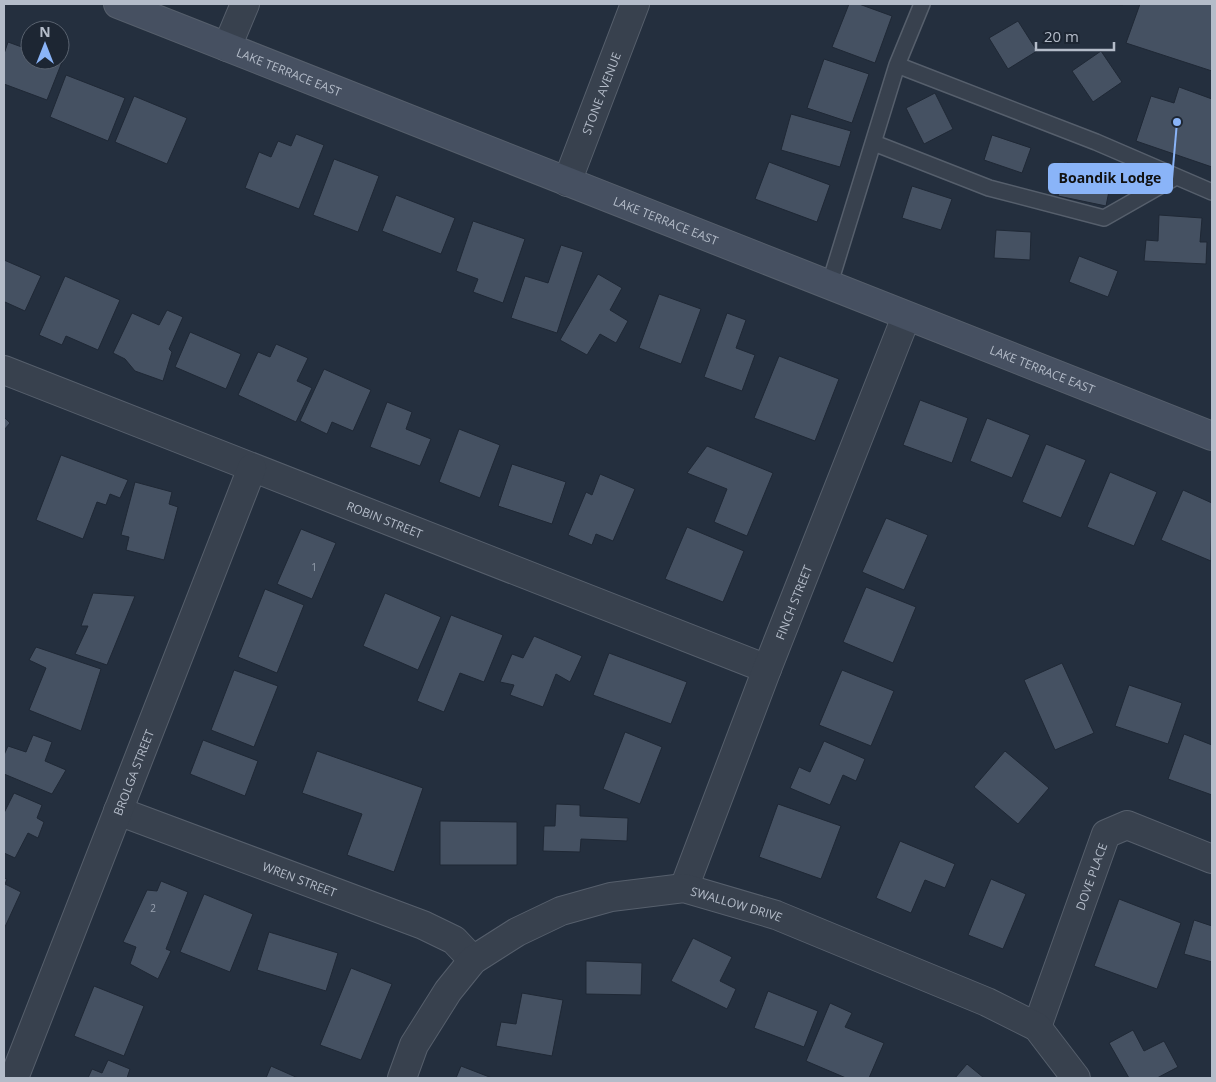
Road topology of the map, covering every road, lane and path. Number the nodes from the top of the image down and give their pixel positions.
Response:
1 (118, 4) edge
2 (244, 4) edge
3 (634, 4) edge
4 (922, 4) edge
5 (227, 47) junction
6 (897, 65) junction
7 (874, 143) junction
8 (1176, 176) junction
9 (568, 182) junction
10 (1212, 192) edge
11 (829, 286) junction
12 (906, 317) junction
13 (4, 370) edge
14 (1212, 436) edge
15 (252, 468) junction
16 (767, 669) junction
17 (118, 811) junction
18 (1212, 859) edge
19 (684, 888) junction
20 (473, 960) junction
21 (1036, 1027) junction
22 (14, 1078) edge
23 (402, 1078) edge
24 (1076, 1078) edge

1 - 5 street, LAKE TERRACE EAST
2 - 5 street
3 - 9 street, STONE AVENUE
4 - 6 lane
5 - 9 street, LAKE TERRACE EAST
6 - 7 lane
6 - 8 lane
7 - 8 lane
7 - 11 lane
8 - 10 lane
9 - 11 street, LAKE TERRACE EAST
11 - 12 street, LAKE TERRACE EAST
12 - 14 street, LAKE TERRACE EAST
12 - 16 street, FINCH STREET
13 - 15 street, ROBIN STREET
15 - 16 street, ROBIN STREET
15 - 17 street, BROLGA STREET
16 - 19 street, FINCH STREET
17 - 20 street, WREN STREET
17 - 22 street, BROLGA STREET
18 - 21 street, DOVE PLACE
19 - 20 street, SWALLOW DRIVE
19 - 21 street, SWALLOW DRIVE
20 - 23 street, SWALLOW DRIVE
21 - 24 street, SWALLOW DRIVE

